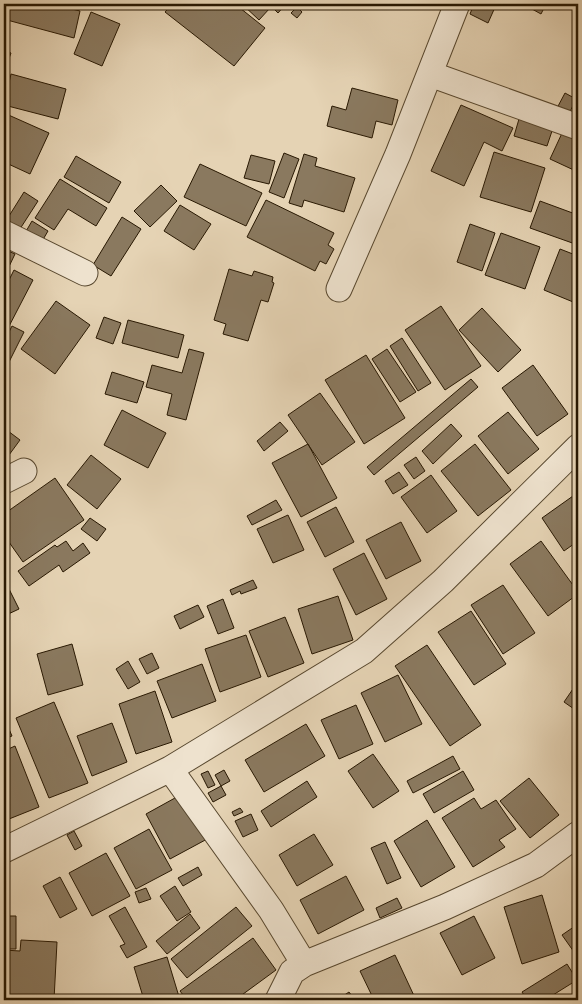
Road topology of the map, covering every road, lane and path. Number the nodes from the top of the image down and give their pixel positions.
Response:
1 (457, 4) edge
2 (430, 74) junction
3 (578, 127) edge
4 (4, 233) edge
5 (85, 273) dead end
6 (339, 289) dead end
7 (578, 447) edge
8 (170, 769) junction
9 (578, 834) edge
10 (4, 850) edge
11 (304, 964) junction
12 (278, 1000) edge

1 - 2 street
2 - 3 street
2 - 6 street
4 - 5 street
7 - 8 street
8 - 10 street
8 - 11 street
9 - 11 street
11 - 12 street

